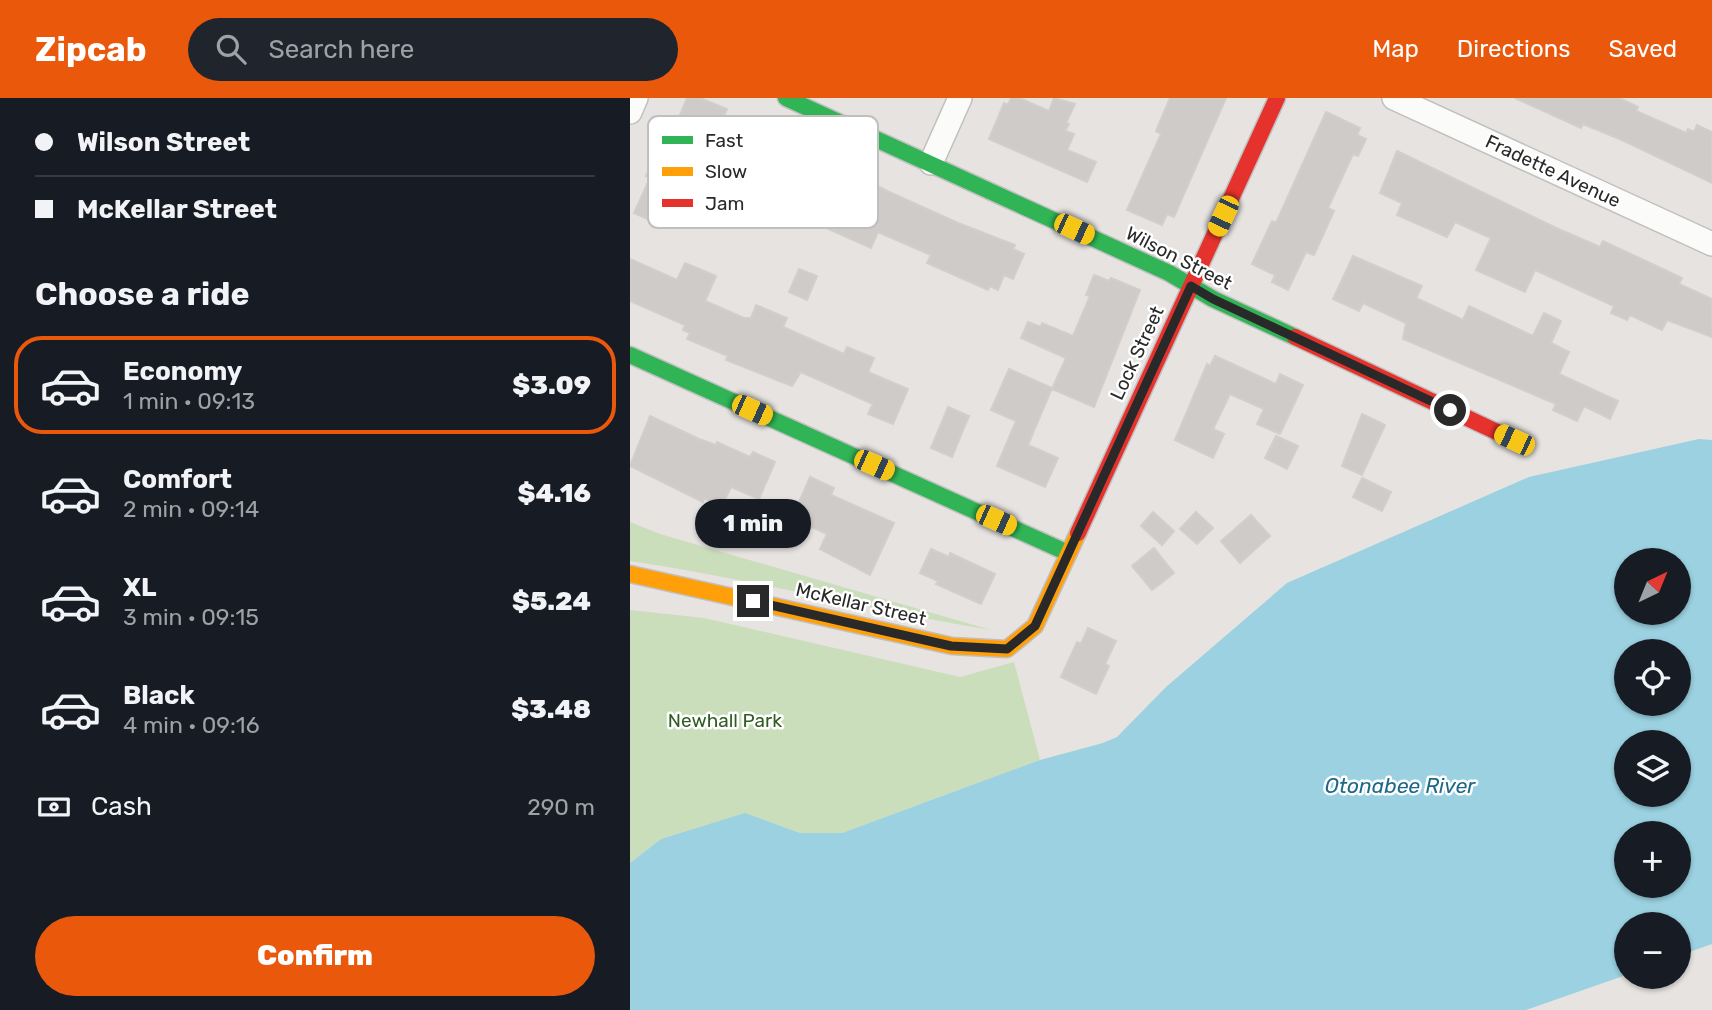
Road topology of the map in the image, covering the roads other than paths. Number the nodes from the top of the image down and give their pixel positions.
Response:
1 (636, 98) edge
2 (786, 98) edge
3 (960, 98) edge
4 (1277, 98) edge
5 (1394, 98) edge
6 (630, 112) edge
7 (826, 116) edge
8 (878, 139) edge
9 (931, 163) junction
10 (1712, 244) edge
11 (1191, 286) junction
12 (630, 355) edge
13 (1514, 440) dead end
14 (1068, 553) junction
15 (630, 574) edge
16 (1035, 626) joint

1 - 6 street
2 - 7 street, Wilson Street
3 - 9 street
4 - 11 street, Lock Street
5 - 10 street, Fradette Avenue
8 - 9 street, Wilson Street
9 - 11 street, Wilson Street
11 - 13 street, Wilson Street
11 - 14 street, Lock Street
12 - 14 street
14 - 16 street, Lock Street
15 - 16 street, McKellar Street

